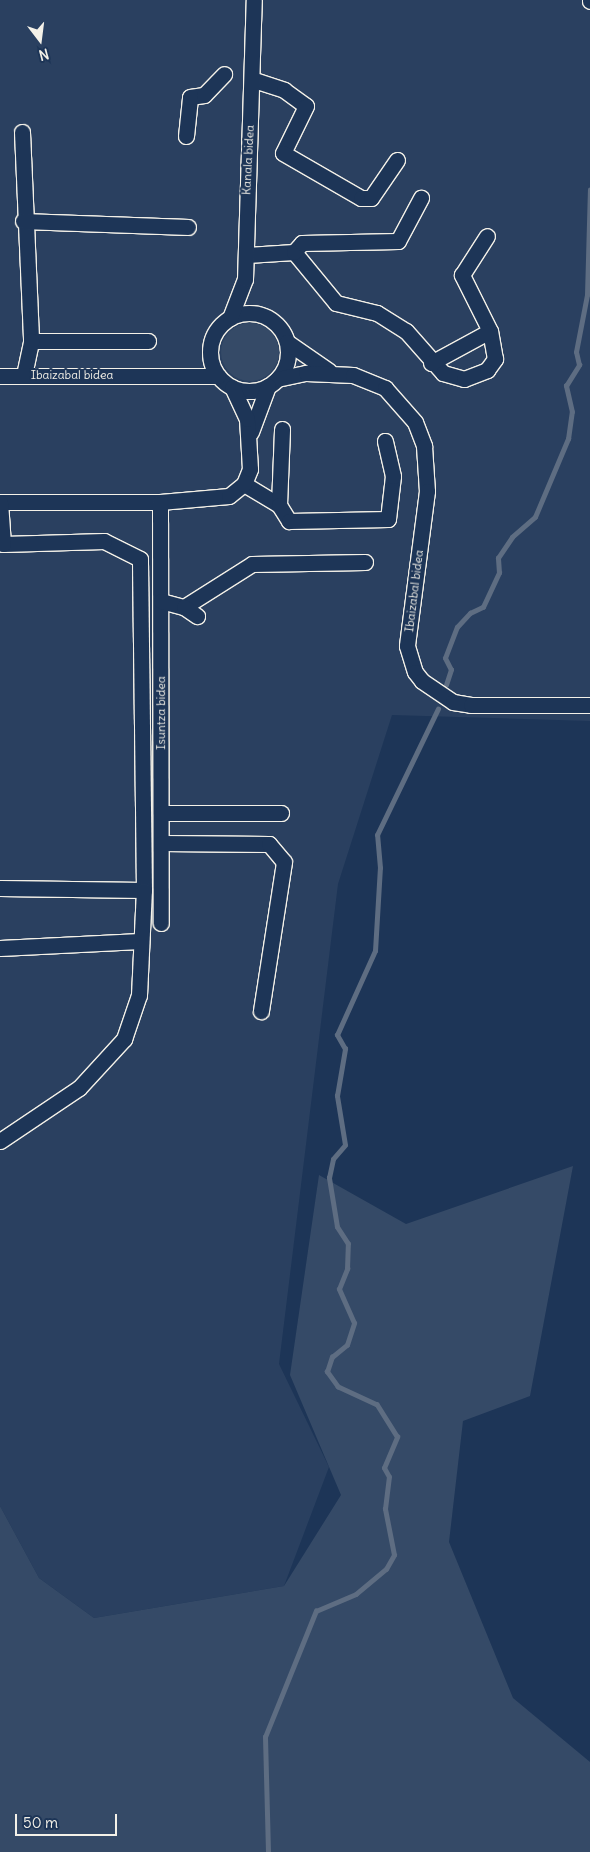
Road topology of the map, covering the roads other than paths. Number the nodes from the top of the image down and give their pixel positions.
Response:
1 (254, 0) edge
2 (224, 74) dead end
3 (254, 80) junction
4 (22, 132) dead end
5 (186, 136) dead end
6 (397, 160) dead end
7 (421, 198) dead end
8 (23, 221) junction
9 (188, 227) dead end
10 (487, 236) dead end
11 (294, 252) junction
12 (247, 255) junction
13 (230, 318) junction
14 (490, 331) junction
15 (31, 341) junction
16 (148, 341) dead end
17 (287, 342) junction
18 (431, 363) junction
19 (337, 373) junction
20 (24, 375) junction
21 (0, 376) edge
22 (218, 376) junction
23 (272, 383) junction
24 (232, 387) junction
25 (282, 429) dead end
26 (250, 436) junction
27 (385, 441) dead end
28 (244, 484) junction
29 (0, 502) edge
30 (160, 502) junction
31 (279, 505) junction
32 (2, 545) edge
33 (365, 562) dead end
34 (161, 601) junction
35 (184, 607) junction
36 (197, 616) dead end
37 (590, 704) edge
38 (162, 813) junction
39 (281, 813) dead end
40 (162, 843) junction
41 (0, 888) edge
42 (144, 890) junction
43 (161, 923) dead end
44 (140, 941) junction
45 (0, 948) edge
46 (261, 1011) dead end
47 (0, 1142) edge

1 - 3 street, Kanala bidea
2 - 5 street
3 - 6 street
3 - 12 street, Kanala bidea
4 - 8 street
7 - 11 street
8 - 9 street
8 - 15 street
10 - 14 street
11 - 12 street
11 - 18 street
12 - 13 street, Kanala bidea
13 - 17 street
13 - 22 street
14 - 18 street
14 - 18 street
15 - 16 street
15 - 20 street
17 - 19 street, Ibaizabal bidea
17 - 23 street
19 - 23 street, Ibaizabal bidea
19 - 37 street, Ibaizabal bidea
20 - 21 street, Ibaizabal bidea
20 - 22 street, Ibaizabal bidea
22 - 24 street
23 - 24 street
23 - 26 street
24 - 26 street
25 - 31 street
26 - 28 street
27 - 31 street
28 - 30 street
28 - 31 street
29 - 30 street
29 - 32 street
30 - 34 street, Isuntza bidea
32 - 42 street
33 - 35 street
34 - 35 street
34 - 38 street, Isuntza bidea
35 - 36 street
38 - 39 street
38 - 40 street, Isuntza bidea
40 - 43 street, Isuntza bidea
40 - 46 street
41 - 42 street
42 - 44 street
44 - 45 street
44 - 47 street

